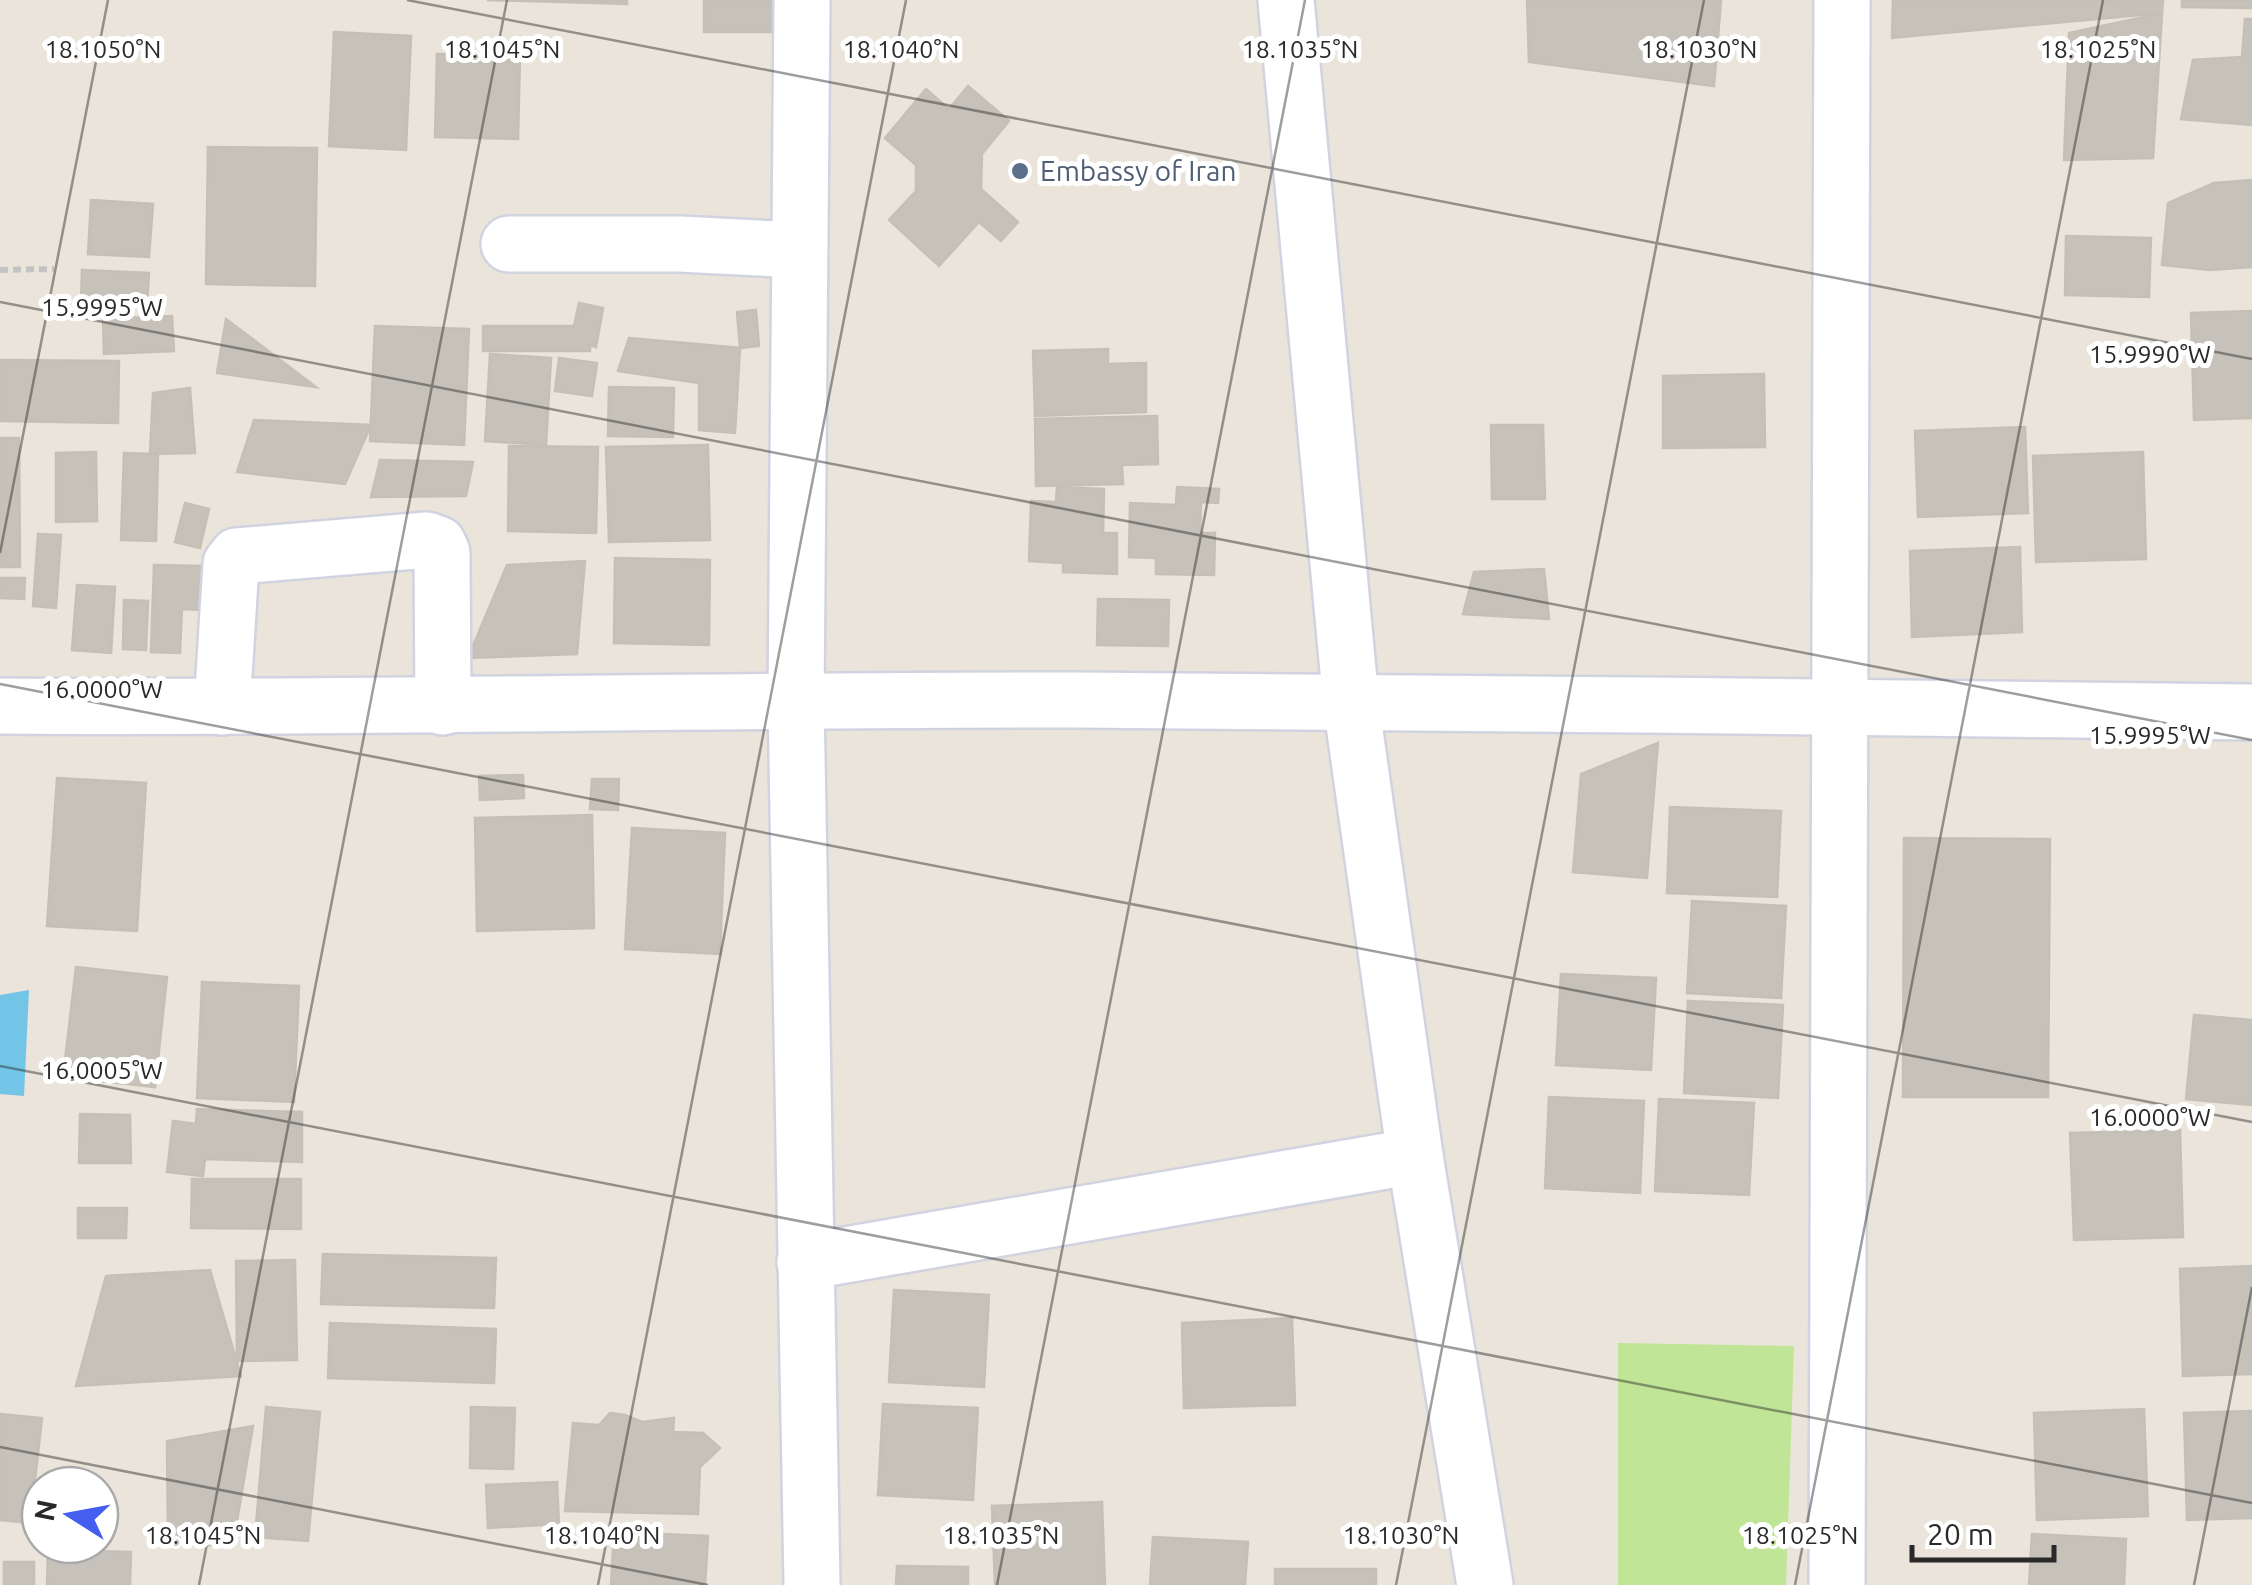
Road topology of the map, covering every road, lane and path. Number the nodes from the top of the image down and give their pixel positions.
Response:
1 (802, 0) edge
2 (1286, 0) edge
3 (1842, 0) edge
4 (509, 244) dead end
5 (798, 250) junction
6 (54, 269) dead end
7 (0, 270) edge
8 (796, 701) junction
9 (1351, 703) junction
10 (0, 706) edge
11 (443, 707) junction
12 (222, 708) junction
13 (1840, 708) junction
14 (2252, 712) edge
15 (1415, 1156) junction
16 (805, 1262) junction
17 (812, 1585) edge
18 (1484, 1585) edge
19 (1838, 1585) edge

1 - 5 street
2 - 9 street
3 - 13 street
4 - 5 street
5 - 8 street
6 - 7 path
8 - 9 street
8 - 11 street
8 - 16 street
9 - 13 street
9 - 15 street
10 - 12 street
11 - 12 street
11 - 12 street
13 - 14 street
13 - 19 street
15 - 16 street
15 - 18 street
16 - 17 street

